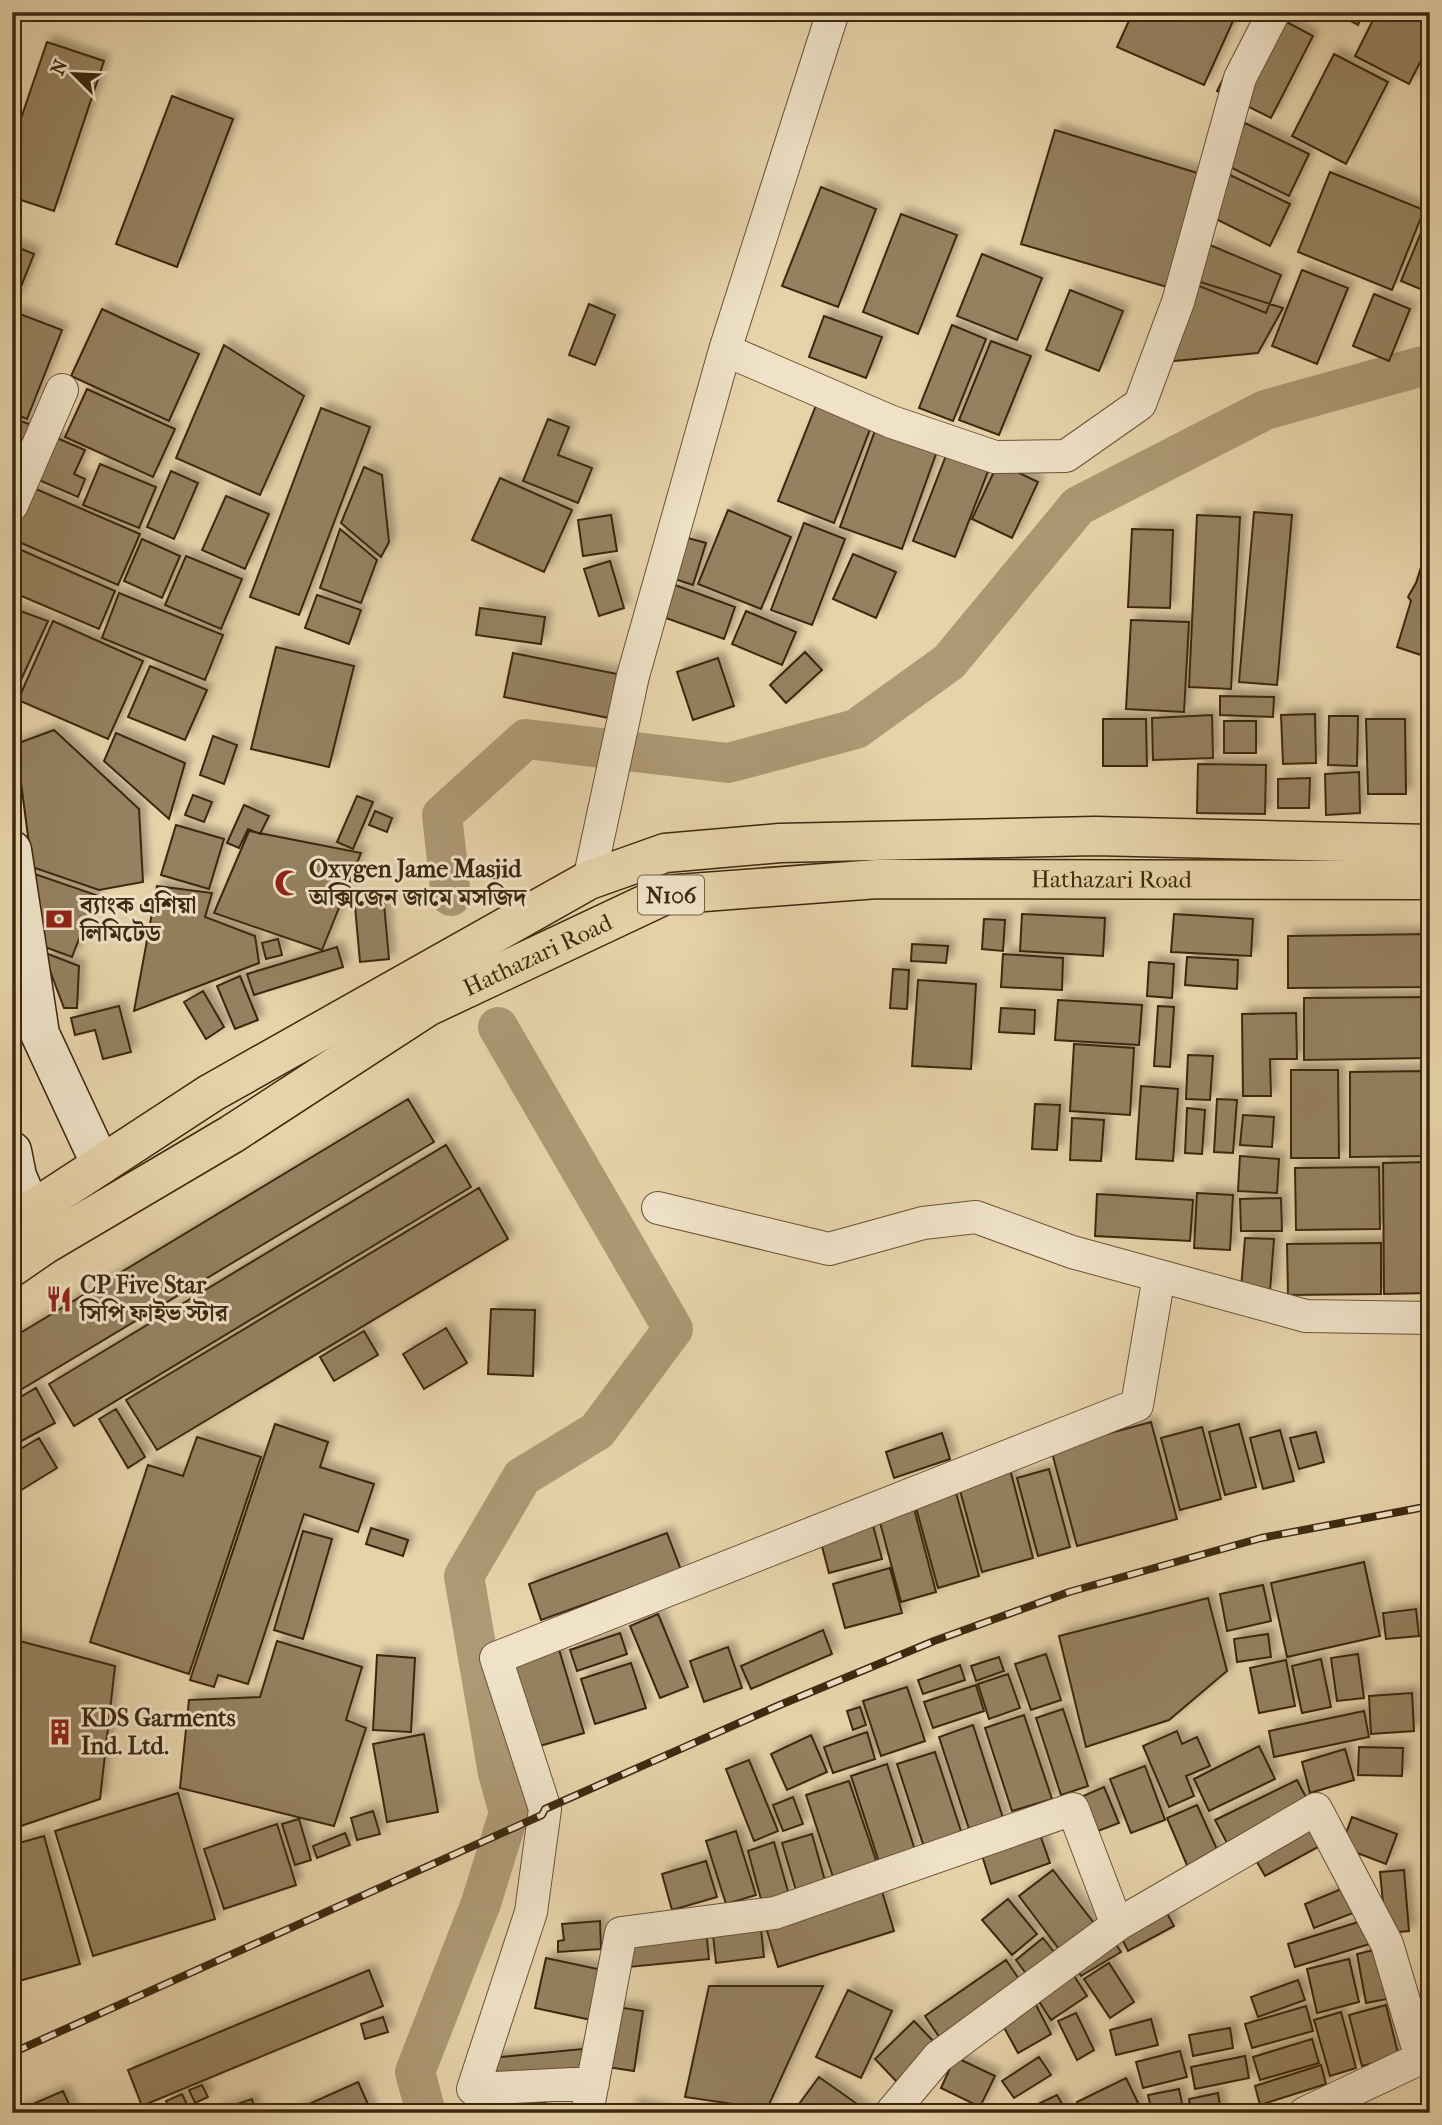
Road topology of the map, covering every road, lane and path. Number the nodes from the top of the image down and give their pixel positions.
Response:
1 (833, 12) edge
2 (1274, 12) edge
3 (725, 350) junction
4 (62, 390) dead end
5 (12, 505) edge
6 (1430, 844) edge
7 (12, 850) edge
8 (589, 880) junction
9 (1430, 880) edge
10 (12, 1151) edge
11 (101, 1165) junction
12 (658, 1208) dead end
13 (22, 1218) edge
14 (12, 1268) edge
15 (1158, 1276) junction
16 (1430, 1318) edge
17 (1117, 1925) junction
18 (590, 2098) edge
19 (891, 2113) edge
20 (1305, 2113) edge

1 - 3 street
2 - 3 street
3 - 8 street
4 - 5 street
6 - 8 highway, Hathazari Road / N106
7 - 11 main road
8 - 11 highway, Hathazari Road / N106
9 - 14 highway, Hathazari Road / N106
10 - 13 main road
11 - 13 highway, Hathazari Road / N106
12 - 15 street
15 - 16 street
15 - 18 street
17 - 18 street
17 - 19 street
17 - 20 street

